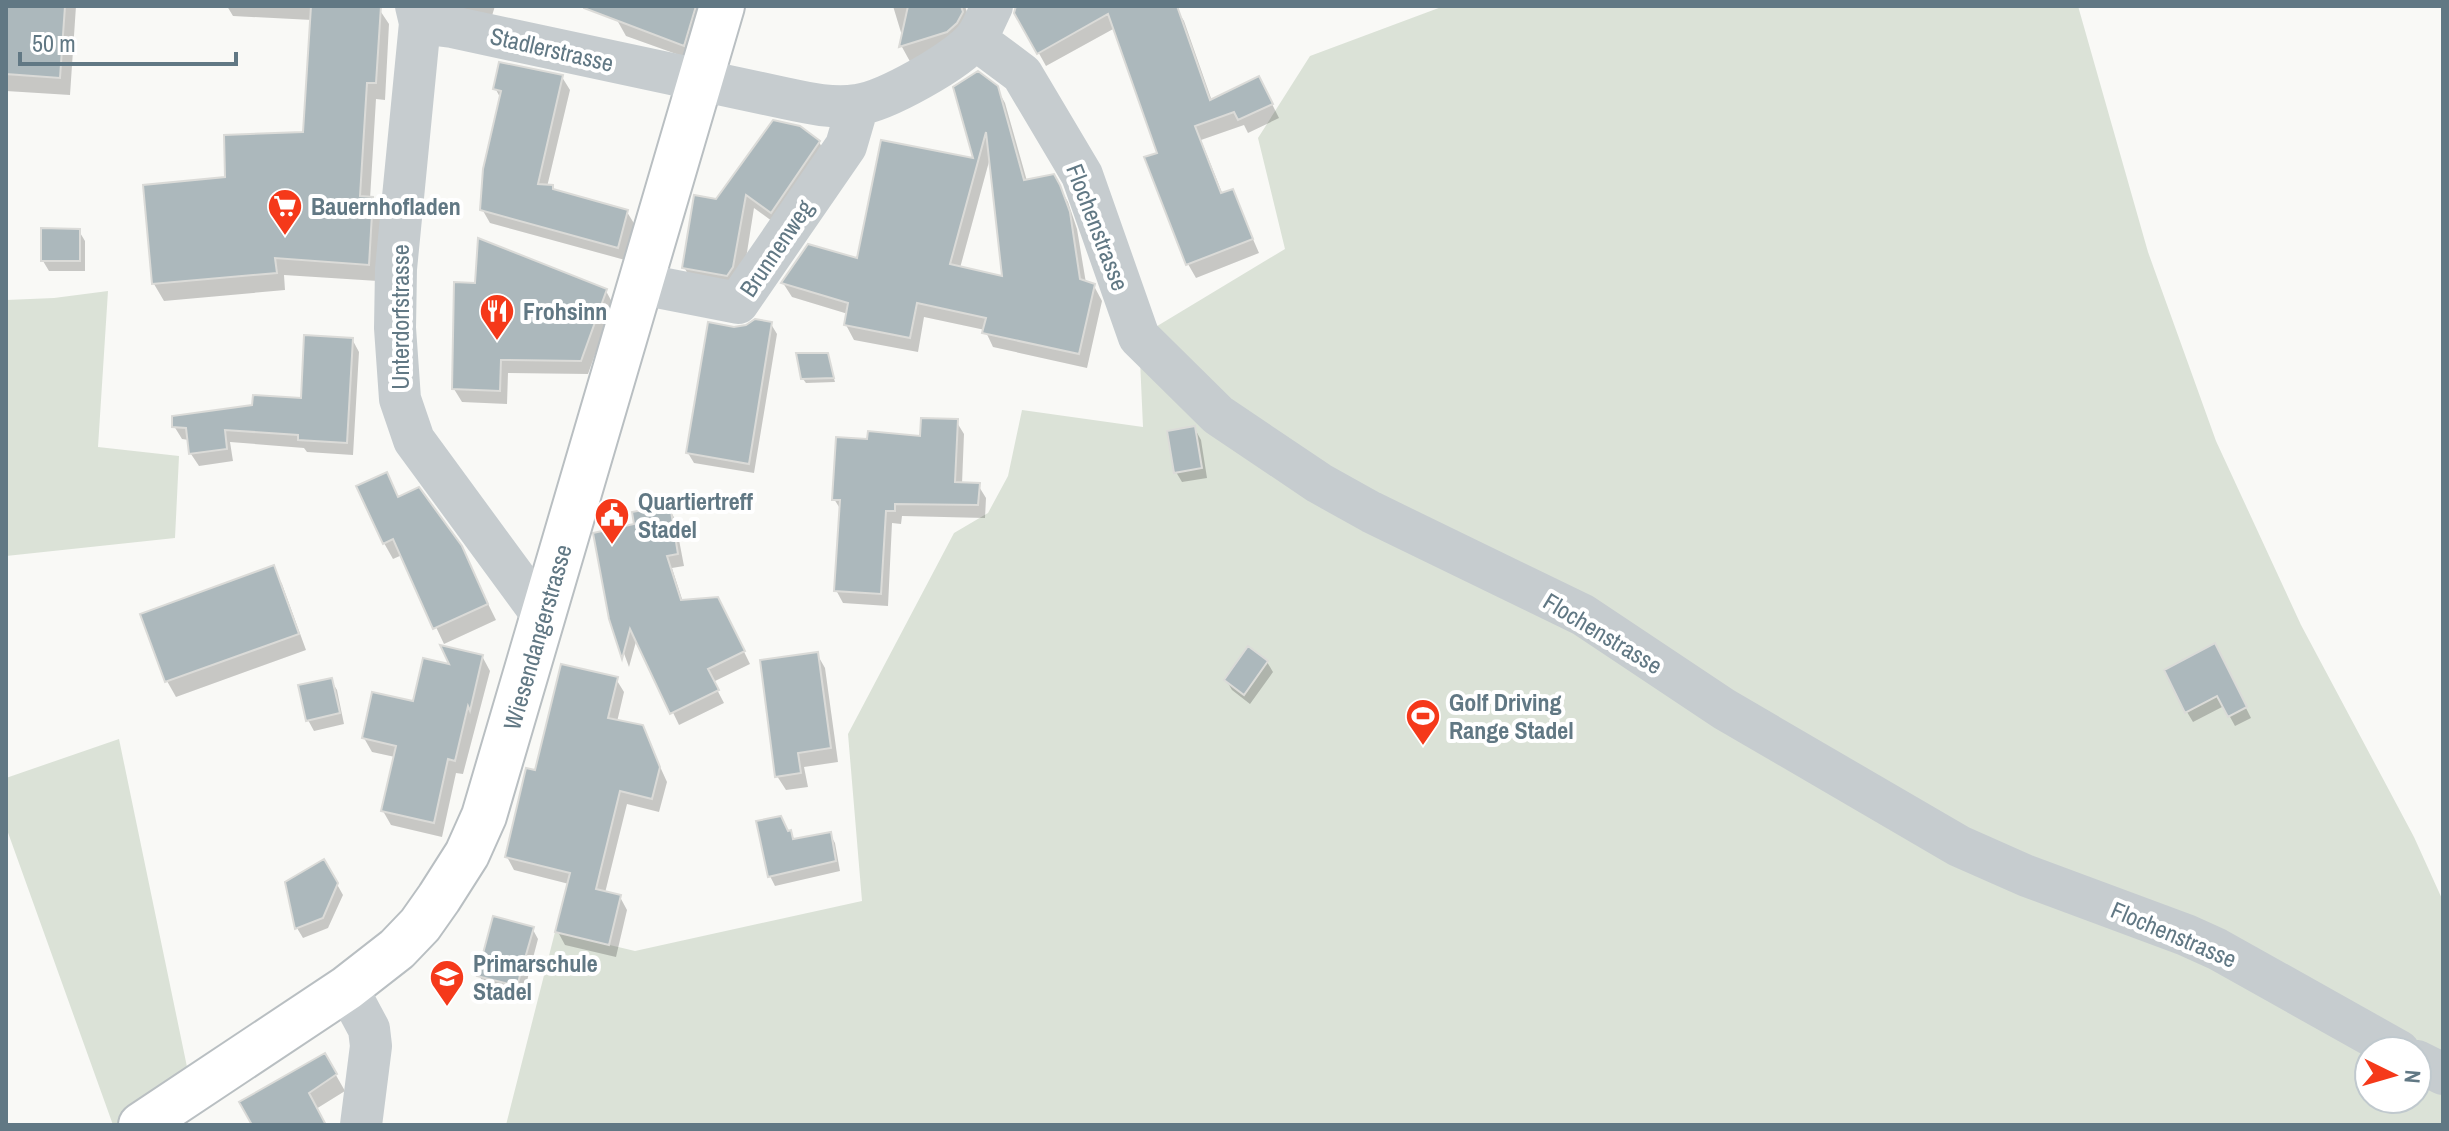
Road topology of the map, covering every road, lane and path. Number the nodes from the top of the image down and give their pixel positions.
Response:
1 (722, 6) edge
2 (418, 15) edge
3 (984, 22) edge
4 (701, 82) junction
5 (858, 105) junction
6 (641, 284) junction
7 (543, 616) junction
8 (347, 988) junction
9 (2370, 1035) edge
10 (141, 1125) edge
11 (361, 1125) edge

1 - 4 main road, Wiesendangerstrasse
2 - 4 street, Stadlerstrasse
2 - 7 street, Unterdorfstrasse
3 - 5 street
3 - 9 street, Flochenstrasse
4 - 5 street, Stadlerstrasse
4 - 6 main road, Wiesendangerstrasse
5 - 6 street, Brunnenweg
6 - 7 main road, Wiesendangerstrasse
7 - 8 main road, Wiesendangerstrasse
8 - 10 main road, Wiesendangerstrasse
8 - 11 street

